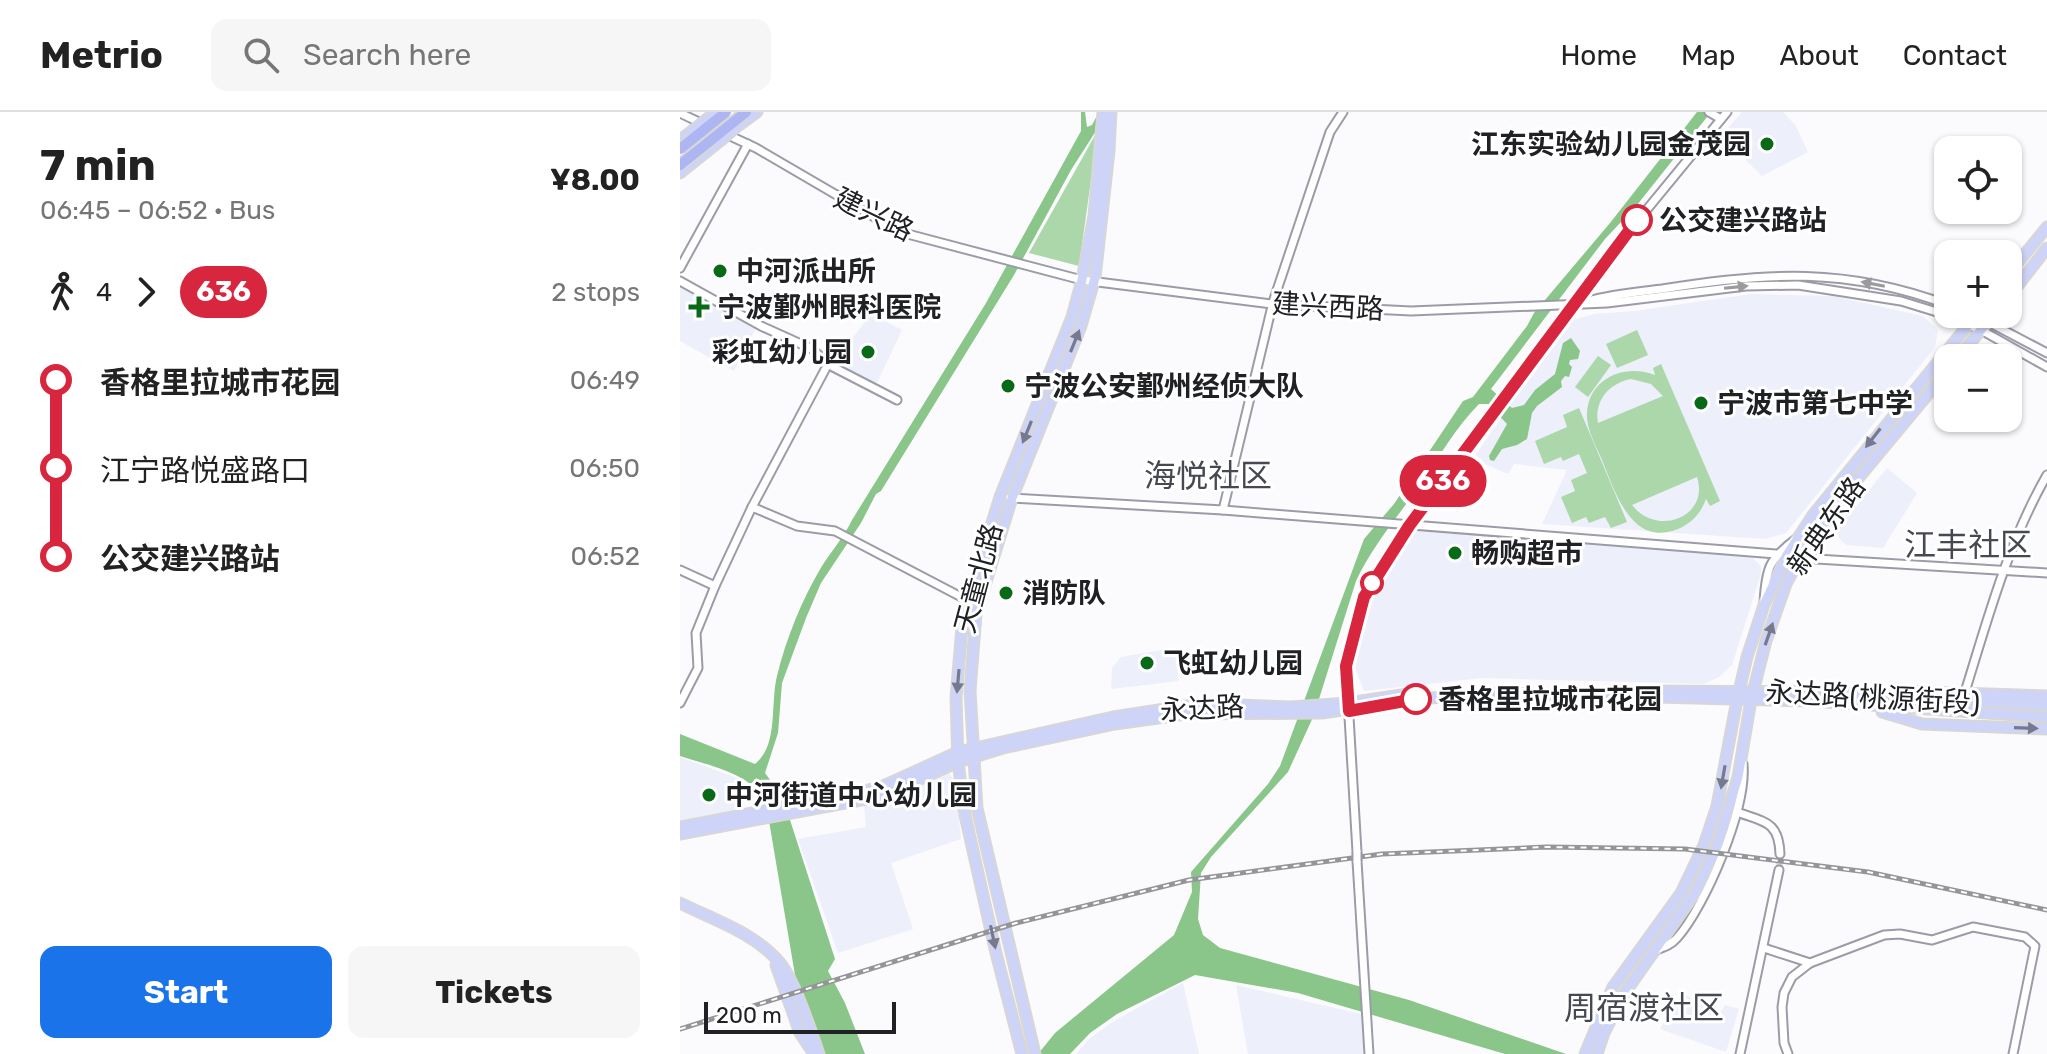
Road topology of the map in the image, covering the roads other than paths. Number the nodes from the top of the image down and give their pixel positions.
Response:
1 (726, 112) edge
2 (746, 112) edge
3 (757, 112) edge
4 (1103, 112) edge
5 (1111, 112) edge
6 (1343, 112) edge
7 (1709, 112) edge
8 (1727, 112) edge
9 (680, 113) edge
10 (714, 113) edge
11 (1720, 118) junction
12 (680, 140) edge
13 (748, 144) junction
14 (680, 149) edge
15 (680, 165) edge
16 (680, 173) edge
17 (2047, 227) edge
18 (2047, 248) edge
19 (2022, 258) edge
20 (680, 268) edge
21 (1082, 280) junction
22 (2022, 280) edge
23 (680, 281) edge
24 (1094, 282) junction
25 (1934, 301) edge
26 (1272, 304) junction
27 (1571, 304) junction
28 (1934, 313) edge
29 (1965, 328) edge
30 (1983, 328) edge
31 (1996, 328) edge
32 (1999, 328) edge
33 (1970, 344) edge
34 (2047, 353) edge
35 (828, 364) junction
36 (2047, 367) edge
37 (1934, 387) edge
38 (897, 400) dead end
39 (2047, 475) edge
40 (1000, 497) junction
41 (1012, 498) junction
42 (752, 507) junction
43 (1223, 510) junction
44 (1405, 526) junction
45 (1798, 538) junction
46 (1776, 554) junction
47 (1800, 558) junction
48 (2003, 569) junction
49 (680, 570) edge
50 (2047, 573) edge
51 (715, 586) junction
52 (967, 600) junction
53 (1764, 605) junction
54 (1965, 692) junction
55 (1845, 693) junction
56 (1738, 696) junction
57 (1752, 696) junction
58 (2047, 696) edge
59 (680, 703) edge
60 (2047, 705) edge
61 (1867, 706) junction
62 (1349, 707) junction
63 (2047, 717) edge
64 (2047, 729) edge
65 (1742, 751) junction
66 (972, 753) junction
67 (958, 757) junction
68 (1737, 812) junction
69 (751, 815) junction
70 (680, 827) edge
71 (680, 834) edge
72 (1780, 854) tunnel mouth
73 (1779, 870) tunnel mouth
74 (680, 903) edge
75 (1764, 948) junction
76 (1656, 950) junction
77 (1810, 963) junction
78 (1021, 1051) edge
79 (816, 1054) edge
80 (1035, 1054) edge
81 (1369, 1054) edge
82 (1585, 1054) edge
83 (1597, 1054) edge
84 (1740, 1054) edge
85 (1788, 1054) edge
86 (2013, 1054) edge

1 - 14 highway, bridge
2 - 15 highway, bridge
3 - 16 main road, bridge
4 - 21 main road, 天童北路
5 - 24 main road, 天童北路
6 - 26 street
7 - 11 street
8 - 11 street
9 - 13 street, 建兴路
10 - 12 main road, bridge
11 - 27 street
13 - 20 street
13 - 21 street, 建兴路
17 - 19 main road
18 - 22 main road
21 - 24 street, 建兴西路
21 -> 40 main road, 天童北路
23 - 35 street
24 - 26 street, 建兴西路
41 -> 24 main road, 天童北路
25 -> 27 street, 建兴西路
26 - 27 street, 建兴西路
26 - 43 street
27 -> 28 street, 建兴西路
27 - 44 street
29 -> 45 main road, 新典东路
30 - 33 main road
31 - 36 street, 建兴西路
32 - 34 street, 建兴西路
35 - 38 street
35 - 42 street
37 - 47 main road, 新典东路
39 - 48 street
40 - 41 street
40 - 52 main road, 天童北路
41 - 43 street
41 - 66 main road, 天童北路
42 - 51 street
42 - 52 street
43 - 44 street
44 - 46 street
44 - 62 street
45 - 46 street
45 - 53 main road, 新典东路
46 - 53 street
47 - 48 street
57 -> 47 main road, 新典东路
48 - 50 street
48 - 54 street
49 - 51 street
51 - 59 street
52 -> 67 main road, 天童北路
53 - 56 main road, 新典东路
54 - 55 main road
54 - 58 main road
55 - 57 main road, 永达路(桃源街段)
55 - 60 main road, 永达路(桃源街段)
56 - 57 main road, 永达路(桃源街段)
56 - 62 main road, 永达路
56 -> 82 main road, 新典东路
57 - 61 main road, 永达路(桃源街段)
57 - 65 main road, 新典东路
61 - 63 main road, 永达路(桃源街段)
61 -> 64 main road
62 - 66 main road, 永达路
62 - 81 street
65 - 68 street
65 - 76 main road, 新典东路
66 - 67 main road, 永达路
66 - 80 main road, 天童北路
67 - 69 main road, 永达路
67 -> 78 main road, 天童北路
68 - 72 street
68 - 76 street
69 - 70 main road, 永达路
69 - 71 main road, 永达路
73 - 75 street
74 - 79 main road
75 - 77 street
75 - 84 street
76 - 83 main road, 新典东路
77 - 85 street
77 - 86 street

